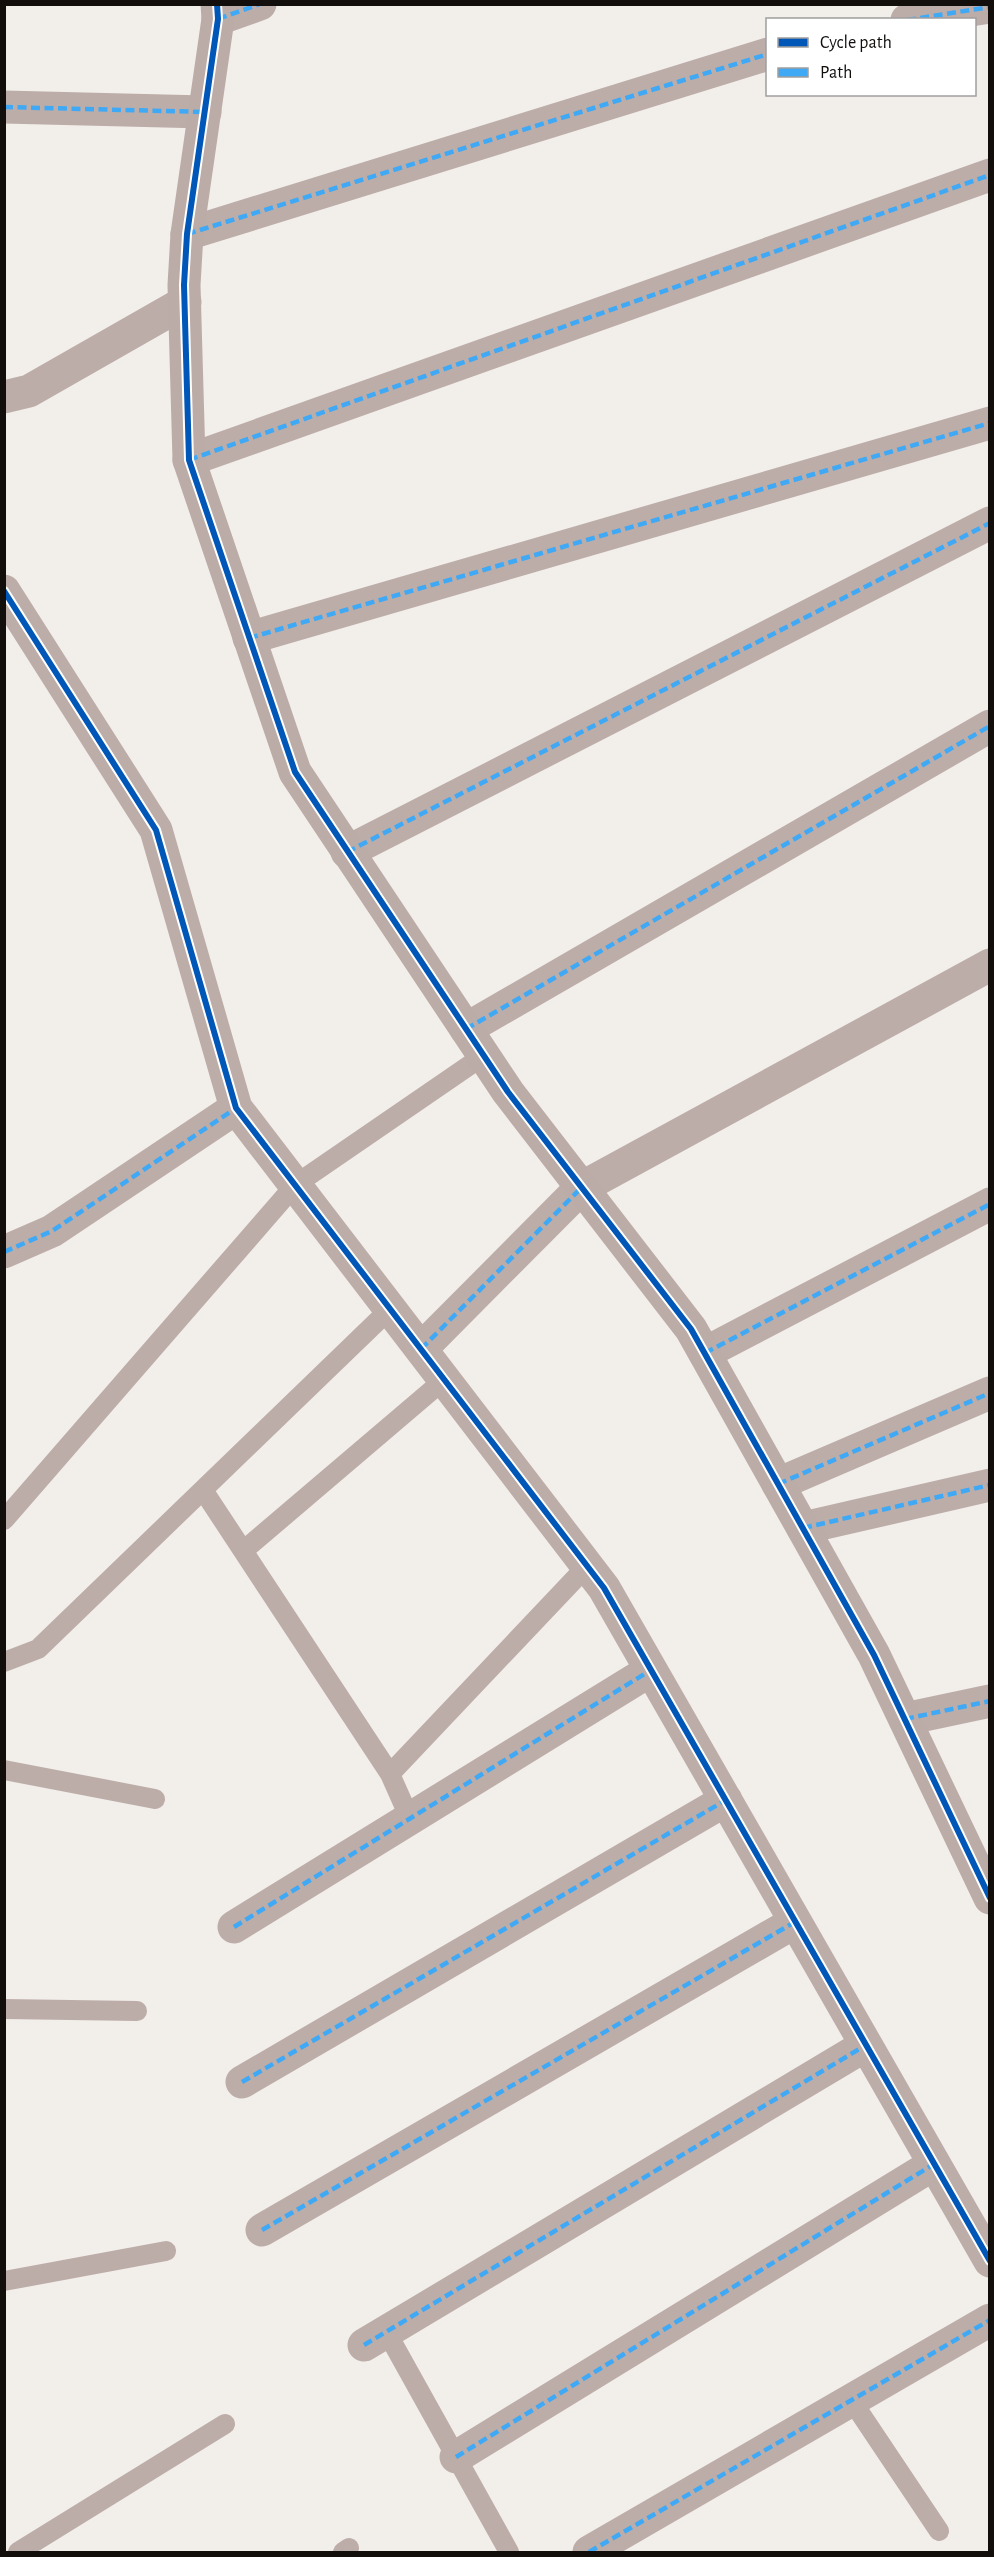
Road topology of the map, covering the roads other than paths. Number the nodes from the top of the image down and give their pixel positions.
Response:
1 (260, 4) edge
2 (990, 7) edge
3 (218, 12) edge
4 (920, 18) edge
5 (766, 55) edge
6 (4, 107) edge
7 (205, 112) junction
8 (990, 176) edge
9 (187, 234) junction
10 (184, 302) junction
11 (4, 397) edge
12 (990, 423) edge
13 (189, 460) junction
14 (990, 523) edge
15 (4, 591) edge
16 (249, 638) junction
17 (990, 726) edge
18 (346, 852) junction
19 (990, 965) edge
20 (474, 1043) junction
21 (236, 1108) junction
22 (296, 1185) junction
23 (581, 1188) junction
24 (990, 1204) edge
25 (4, 1252) edge
26 (390, 1309) junction
27 (422, 1350) junction
28 (705, 1353) junction
29 (445, 1379) junction
30 (990, 1393) edge
31 (778, 1484) junction
32 (990, 1485) edge
33 (203, 1490) junction
34 (4, 1520) edge
35 (803, 1528) junction
36 (243, 1551) junction
37 (587, 1566) junction
38 (4, 1662) edge
39 (651, 1670) junction
40 (990, 1701) edge
41 (905, 1719) junction
42 (4, 1770) edge
43 (390, 1774) junction
44 (155, 1798) dead end
45 (726, 1800) junction
46 (410, 1819) junction
47 (990, 1898) edge
48 (795, 1922) junction
49 (234, 1927) dead end
50 (4, 2009) edge
51 (137, 2012) dead end
52 (866, 2045) junction
53 (242, 2082) dead end
54 (934, 2164) junction
55 (262, 2230) dead end
56 (166, 2251) dead end
57 (990, 2261) edge
58 (4, 2281) edge
59 (990, 2320) edge
60 (375, 2338) joint
61 (852, 2401) junction
62 (225, 2424) dead end
63 (456, 2457) junction
64 (939, 2531) dead end
65 (18, 2553) edge
66 (509, 2553) edge
67 (589, 2553) edge

1 - 3 street
2 - 4 street
3 - 7 street
5 - 9 street
6 - 7 street
7 - 9 street
8 - 13 street
9 - 10 street
10 - 11 street
10 - 13 street
12 - 16 street
13 - 16 street
14 - 18 street
15 - 21 street
16 - 18 street
17 - 20 street
18 - 20 street
19 - 23 street
20 - 22 lane
20 - 23 street
21 - 22 street
21 - 25 street
22 - 26 street
22 - 34 lane
23 - 27 street
23 - 28 street
24 - 28 street
26 - 27 street
26 - 33 lane
27 - 29 street
28 - 31 street
29 - 36 lane
29 - 37 street
30 - 31 street
31 - 35 street
32 - 35 street
33 - 36 lane
33 - 38 lane
35 - 41 street
36 - 43 lane
37 - 39 street
37 - 43 lane
39 - 45 street
39 - 46 street
40 - 41 street
41 - 47 street
42 - 44 lane
43 - 46 lane
45 - 48 street
45 - 53 street
46 - 49 street
48 - 52 street
48 - 55 street
50 - 51 lane
52 - 54 street
52 - 60 street
54 - 57 street
54 - 63 street
56 - 58 lane
59 - 61 street
60 - 63 lane
61 - 64 lane
61 - 67 street
62 - 65 lane
63 - 66 lane

